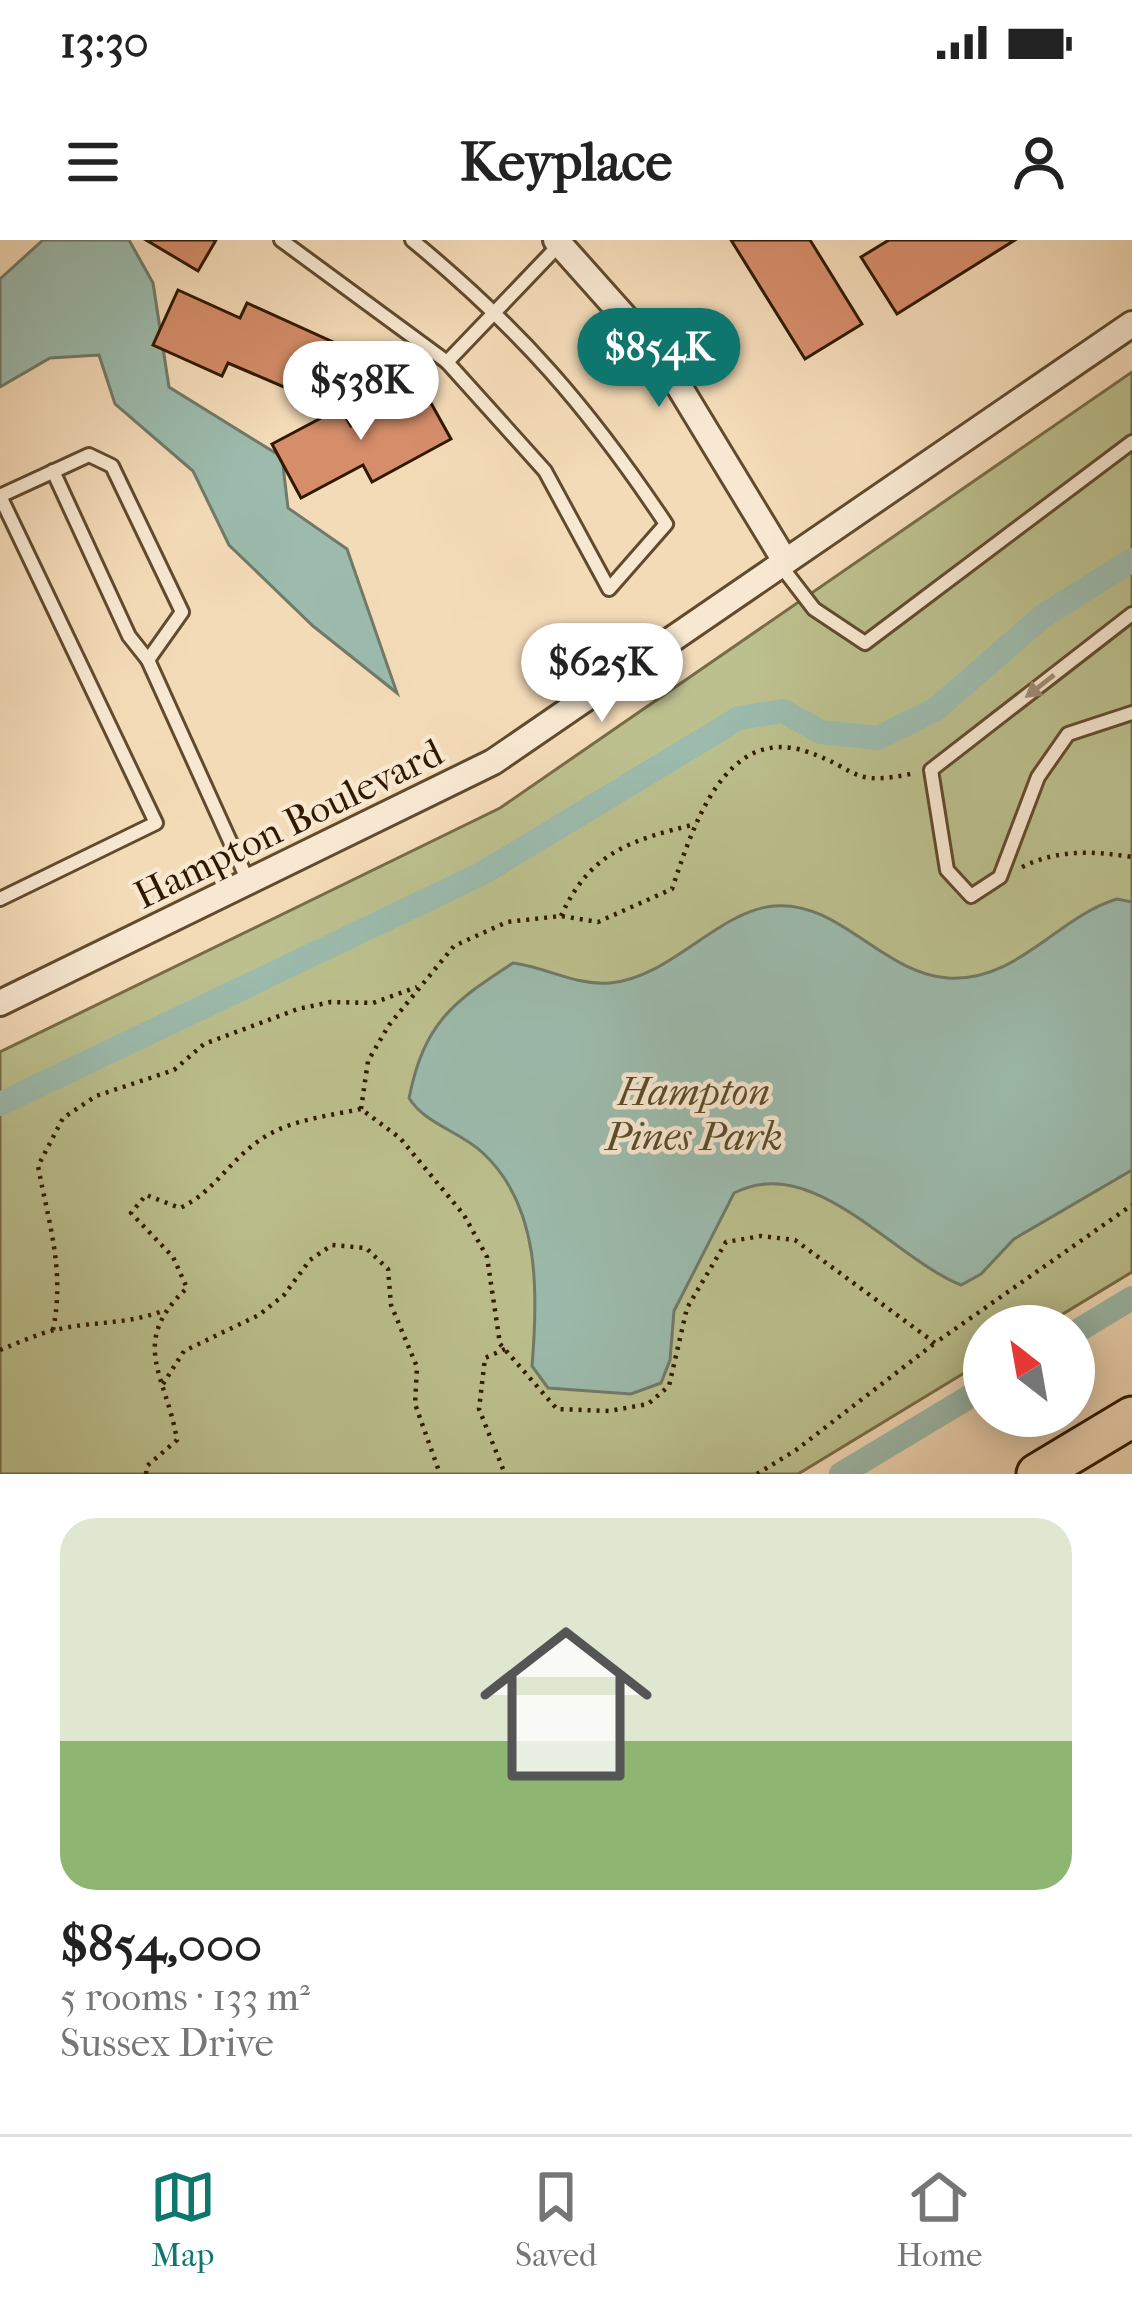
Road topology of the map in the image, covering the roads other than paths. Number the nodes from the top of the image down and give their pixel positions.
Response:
1 (281, 240) edge
2 (412, 240) edge
3 (558, 242) edge
4 (497, 310) junction
5 (1132, 324) edge
6 (447, 362) junction
7 (1132, 442) edge
8 (53, 471) junction
9 (1, 496) edge
10 (783, 563) junction
11 (1132, 614) edge
12 (148, 660) junction
13 (1132, 713) edge
14 (249, 882) junction
15 (0, 899) edge
16 (0, 1003) edge
17 (1128, 1427) edge
18 (1037, 1474) edge

1 - 6 lane
2 - 4 lane
3 - 4 lane
3 - 10 street
4 - 6 lane
4 - 6 lane
5 - 10 street, Hampton Boulevard
7 - 10 lane
8 - 9 lane
8 - 12 lane
8 - 12 lane
9 - 15 lane
10 - 14 street, Hampton Boulevard
11 -> 13 lane
12 - 14 lane
14 - 16 street, Hampton Boulevard
17 - 18 main road

